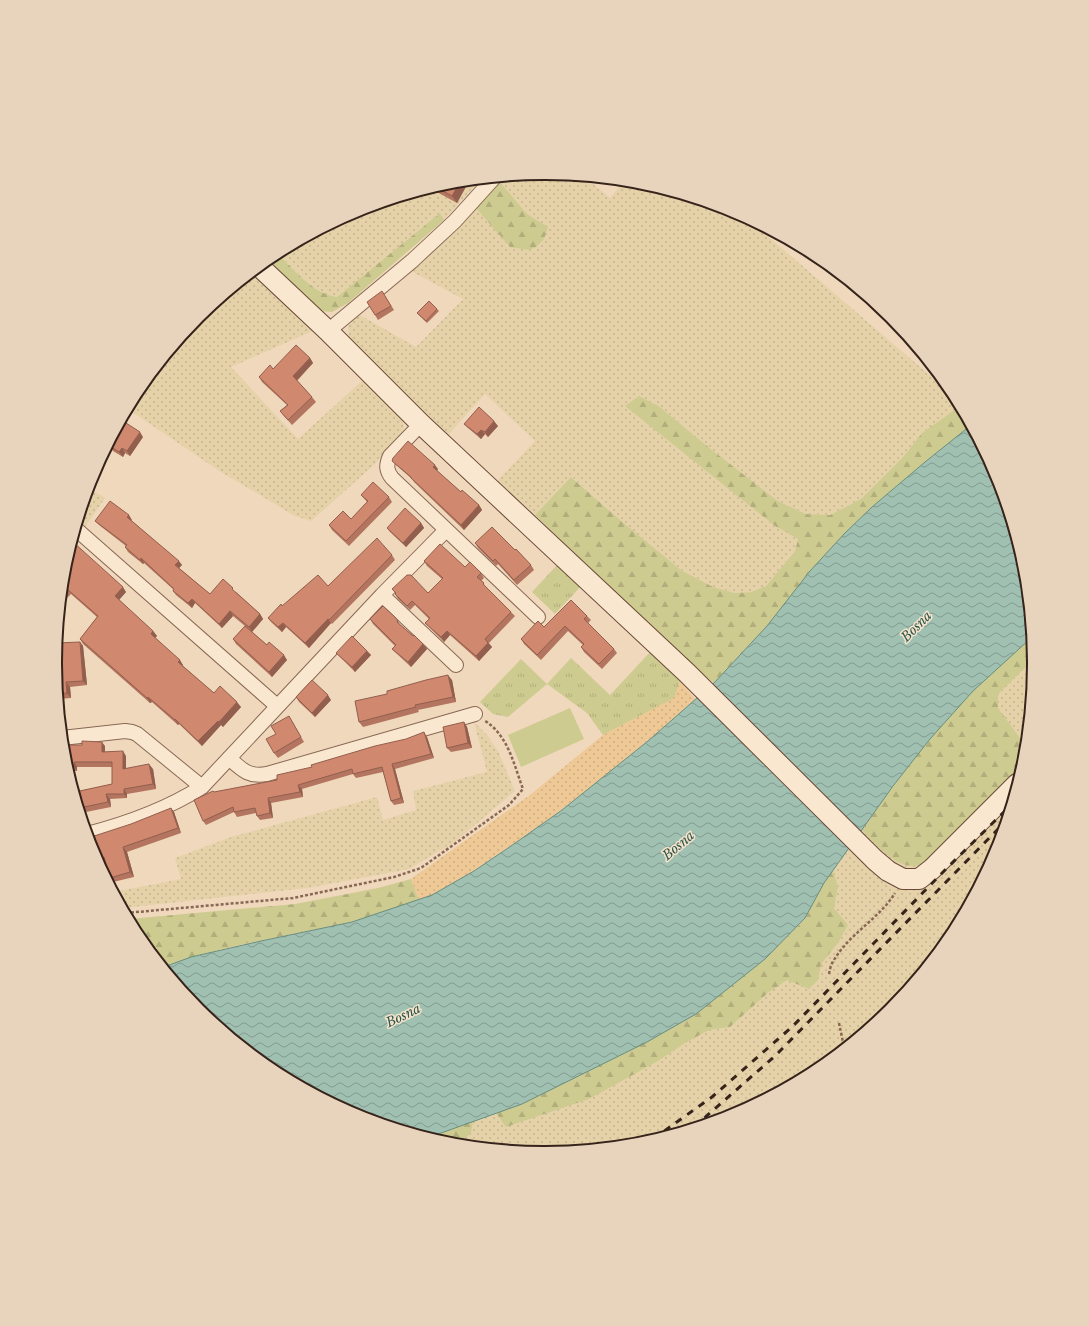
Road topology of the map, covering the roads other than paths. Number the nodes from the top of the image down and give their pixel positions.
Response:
1 (488, 184) edge
2 (264, 271) edge
3 (328, 331) junction
4 (421, 424) junction
5 (446, 530) junction
6 (80, 532) edge
7 (382, 595) junction
8 (538, 617) dead end
9 (456, 665) dead end
10 (277, 706) junction
11 (475, 714) road end
12 (68, 737) edge
13 (229, 758) junction
14 (202, 787) junction
15 (1010, 791) edge
16 (93, 832) edge

1 - 3 street
2 - 3 street
3 - 4 street
4 - 5 street
4 - 15 street
5 - 7 street
5 - 8 street
6 - 10 street
7 - 9 street
7 - 10 street
10 - 13 street
11 - 13 street
12 - 14 street
13 - 14 street
14 - 16 street

